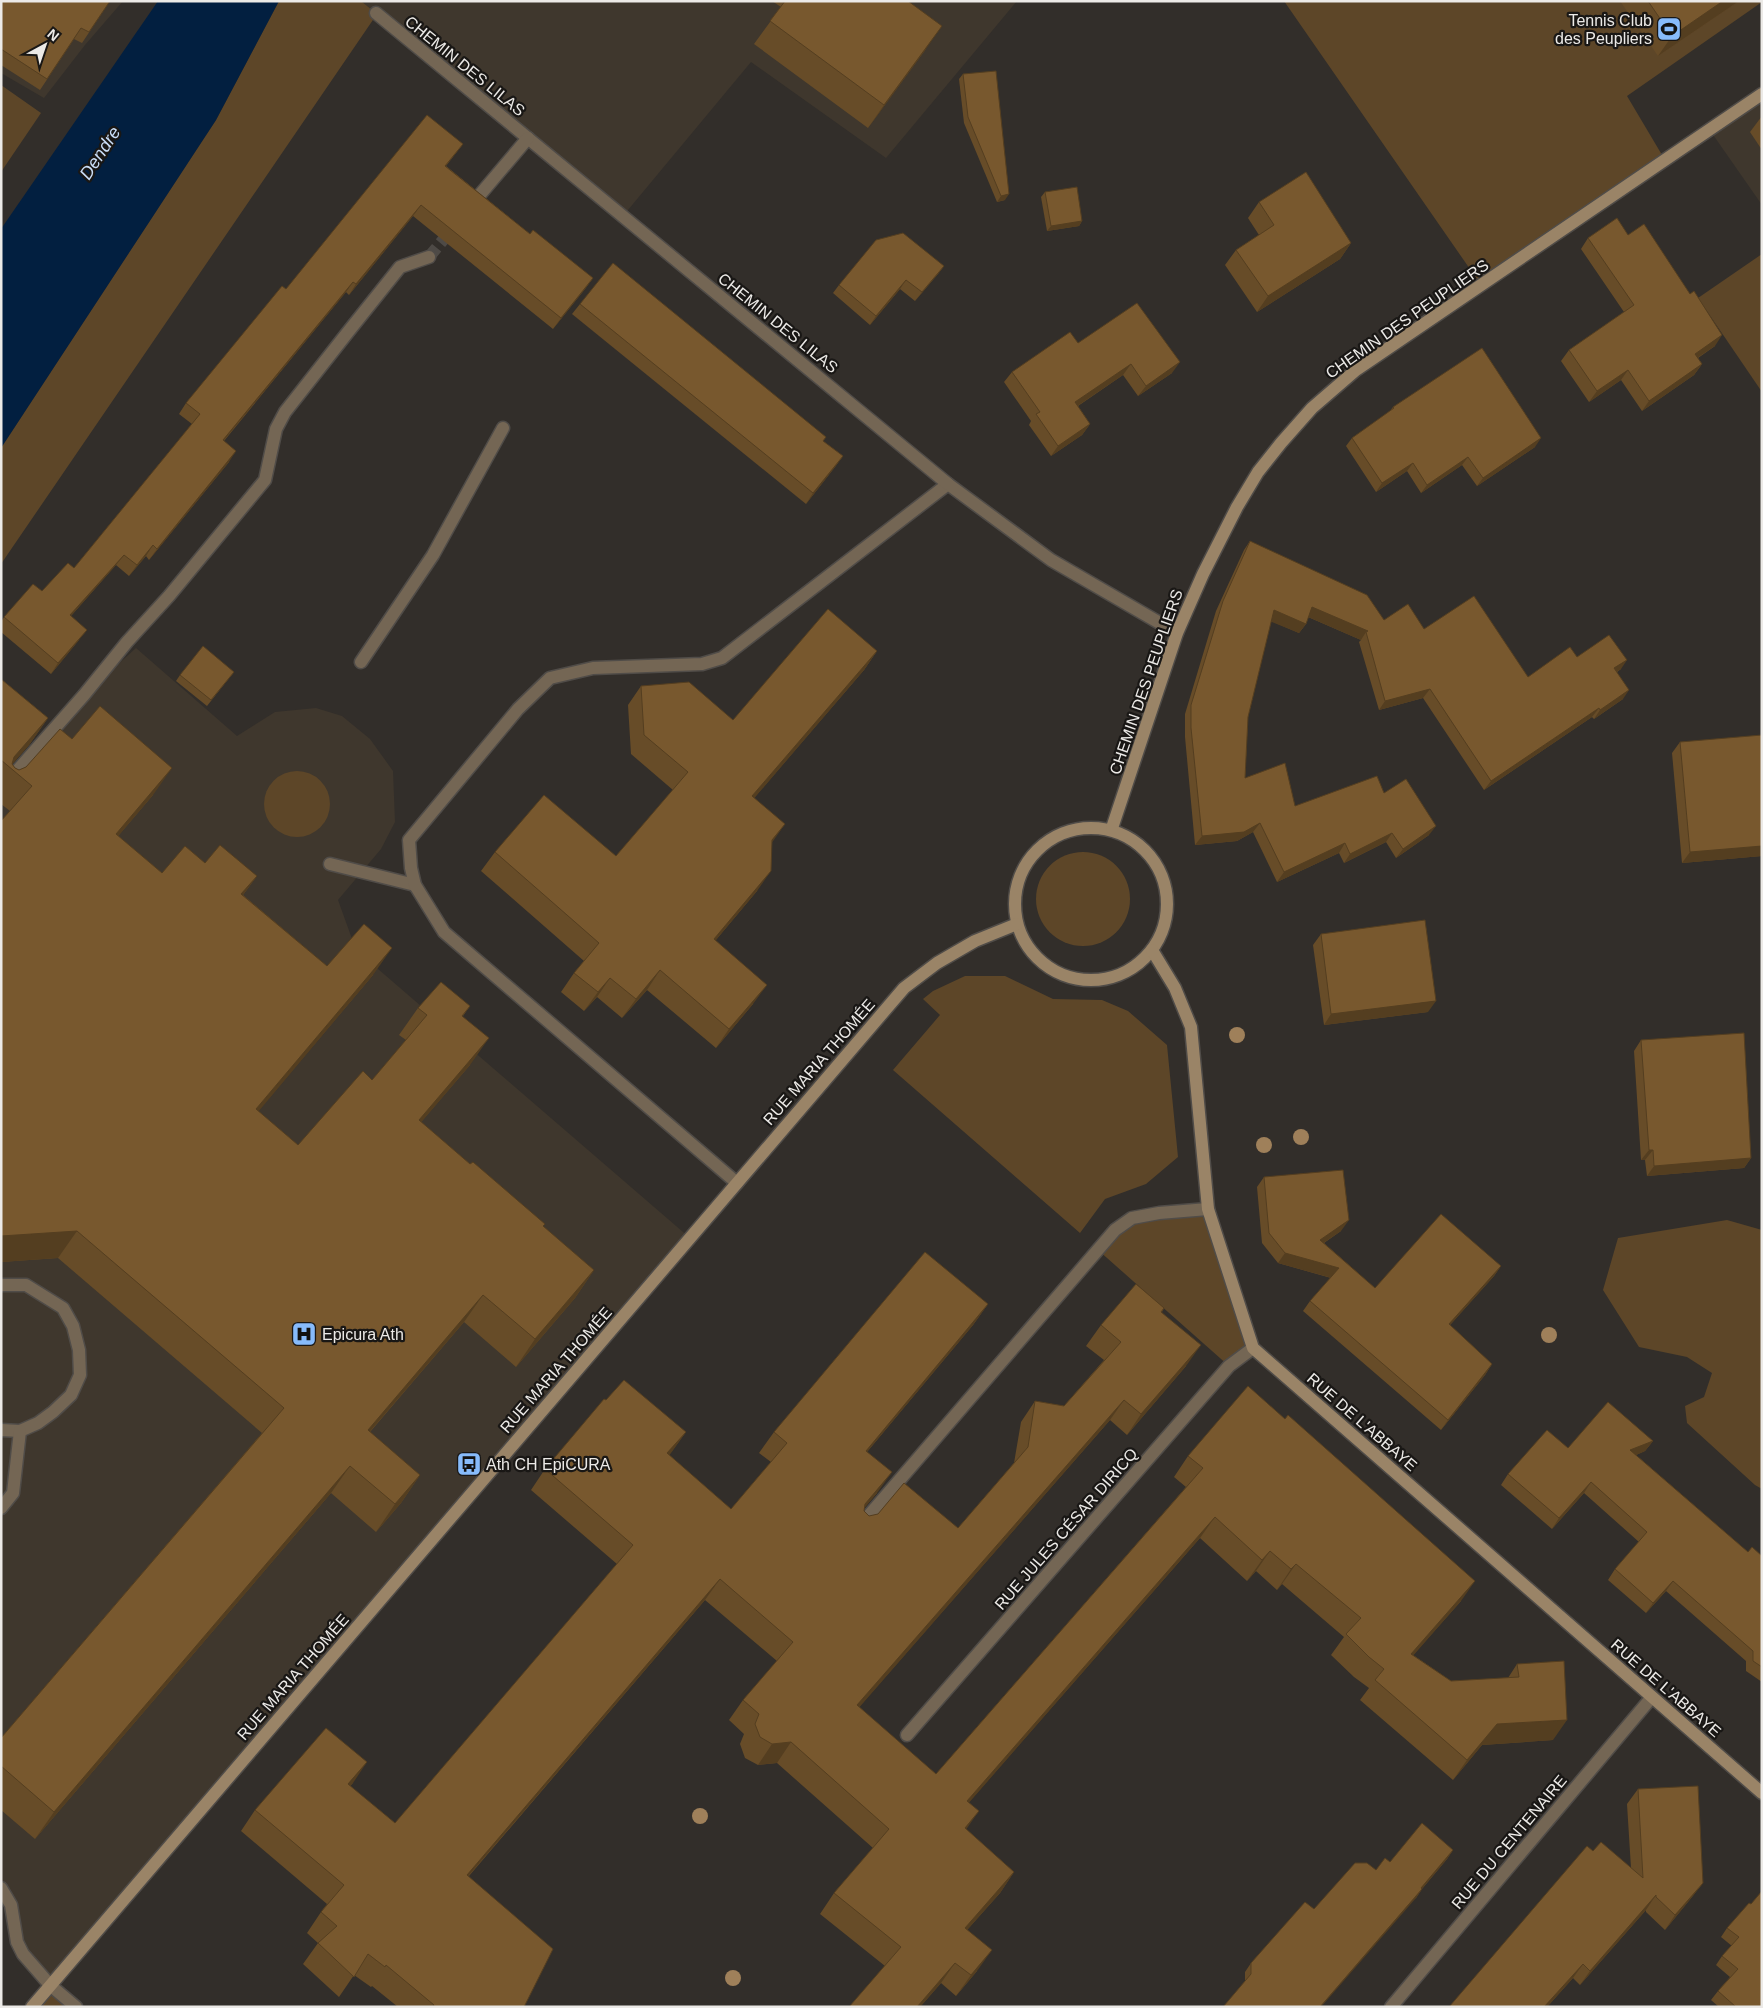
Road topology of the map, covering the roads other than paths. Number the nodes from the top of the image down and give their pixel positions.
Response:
1 (376, 13) dead end
2 (1762, 94) edge
3 (528, 138) junction
4 (478, 197) edge
5 (429, 257) tunnel mouth
6 (503, 428) dead end
7 (948, 484) junction
8 (1177, 634) junction
9 (361, 662) dead end
10 (1, 789) edge
11 (1112, 828) junction
12 (330, 864) dead end
13 (415, 885) junction
14 (1016, 924) junction
15 (1152, 950) junction
16 (737, 1183) junction
17 (1208, 1209) junction
18 (1, 1285) edge
19 (1253, 1348) junction
20 (1, 1430) edge
21 (20, 1431) junction
22 (1, 1508) edge
23 (857, 1529) edge
24 (1652, 1697) junction
25 (907, 1735) dead end
26 (1762, 1793) edge
27 (1, 1888) edge
28 (50, 1985) junction
29 (32, 2006) edge
30 (76, 2007) edge
31 (1391, 2007) edge

1 - 3 street, CHEMIN DES LILAS
2 - 8 street, CHEMIN DES PEUPLIERS
3 - 4 street
3 - 7 street, CHEMIN DES LILAS
5 - 10 street
6 - 9 street
7 - 8 street, CHEMIN DES LILAS
7 - 13 street
8 - 11 street, CHEMIN DES PEUPLIERS
11 - 14 street
11 - 15 street
12 - 13 street
13 - 16 street
14 - 15 street
14 - 16 street, RUE MARIA THOMÉE
15 - 17 street
16 - 28 street, RUE MARIA THOMÉE
17 - 19 street
17 - 23 street
18 - 21 street
19 - 24 street, RUE DE L'ABBAYE
19 - 25 street, RUE JULES CÉSAR DIRICQ
20 - 21 street
21 - 22 street
24 - 26 street, RUE DE L'ABBAYE
24 - 31 street, RUE DU CENTENAIRE
27 - 28 street
28 - 29 street, RUE MARIA THOMÉE
28 - 30 street

